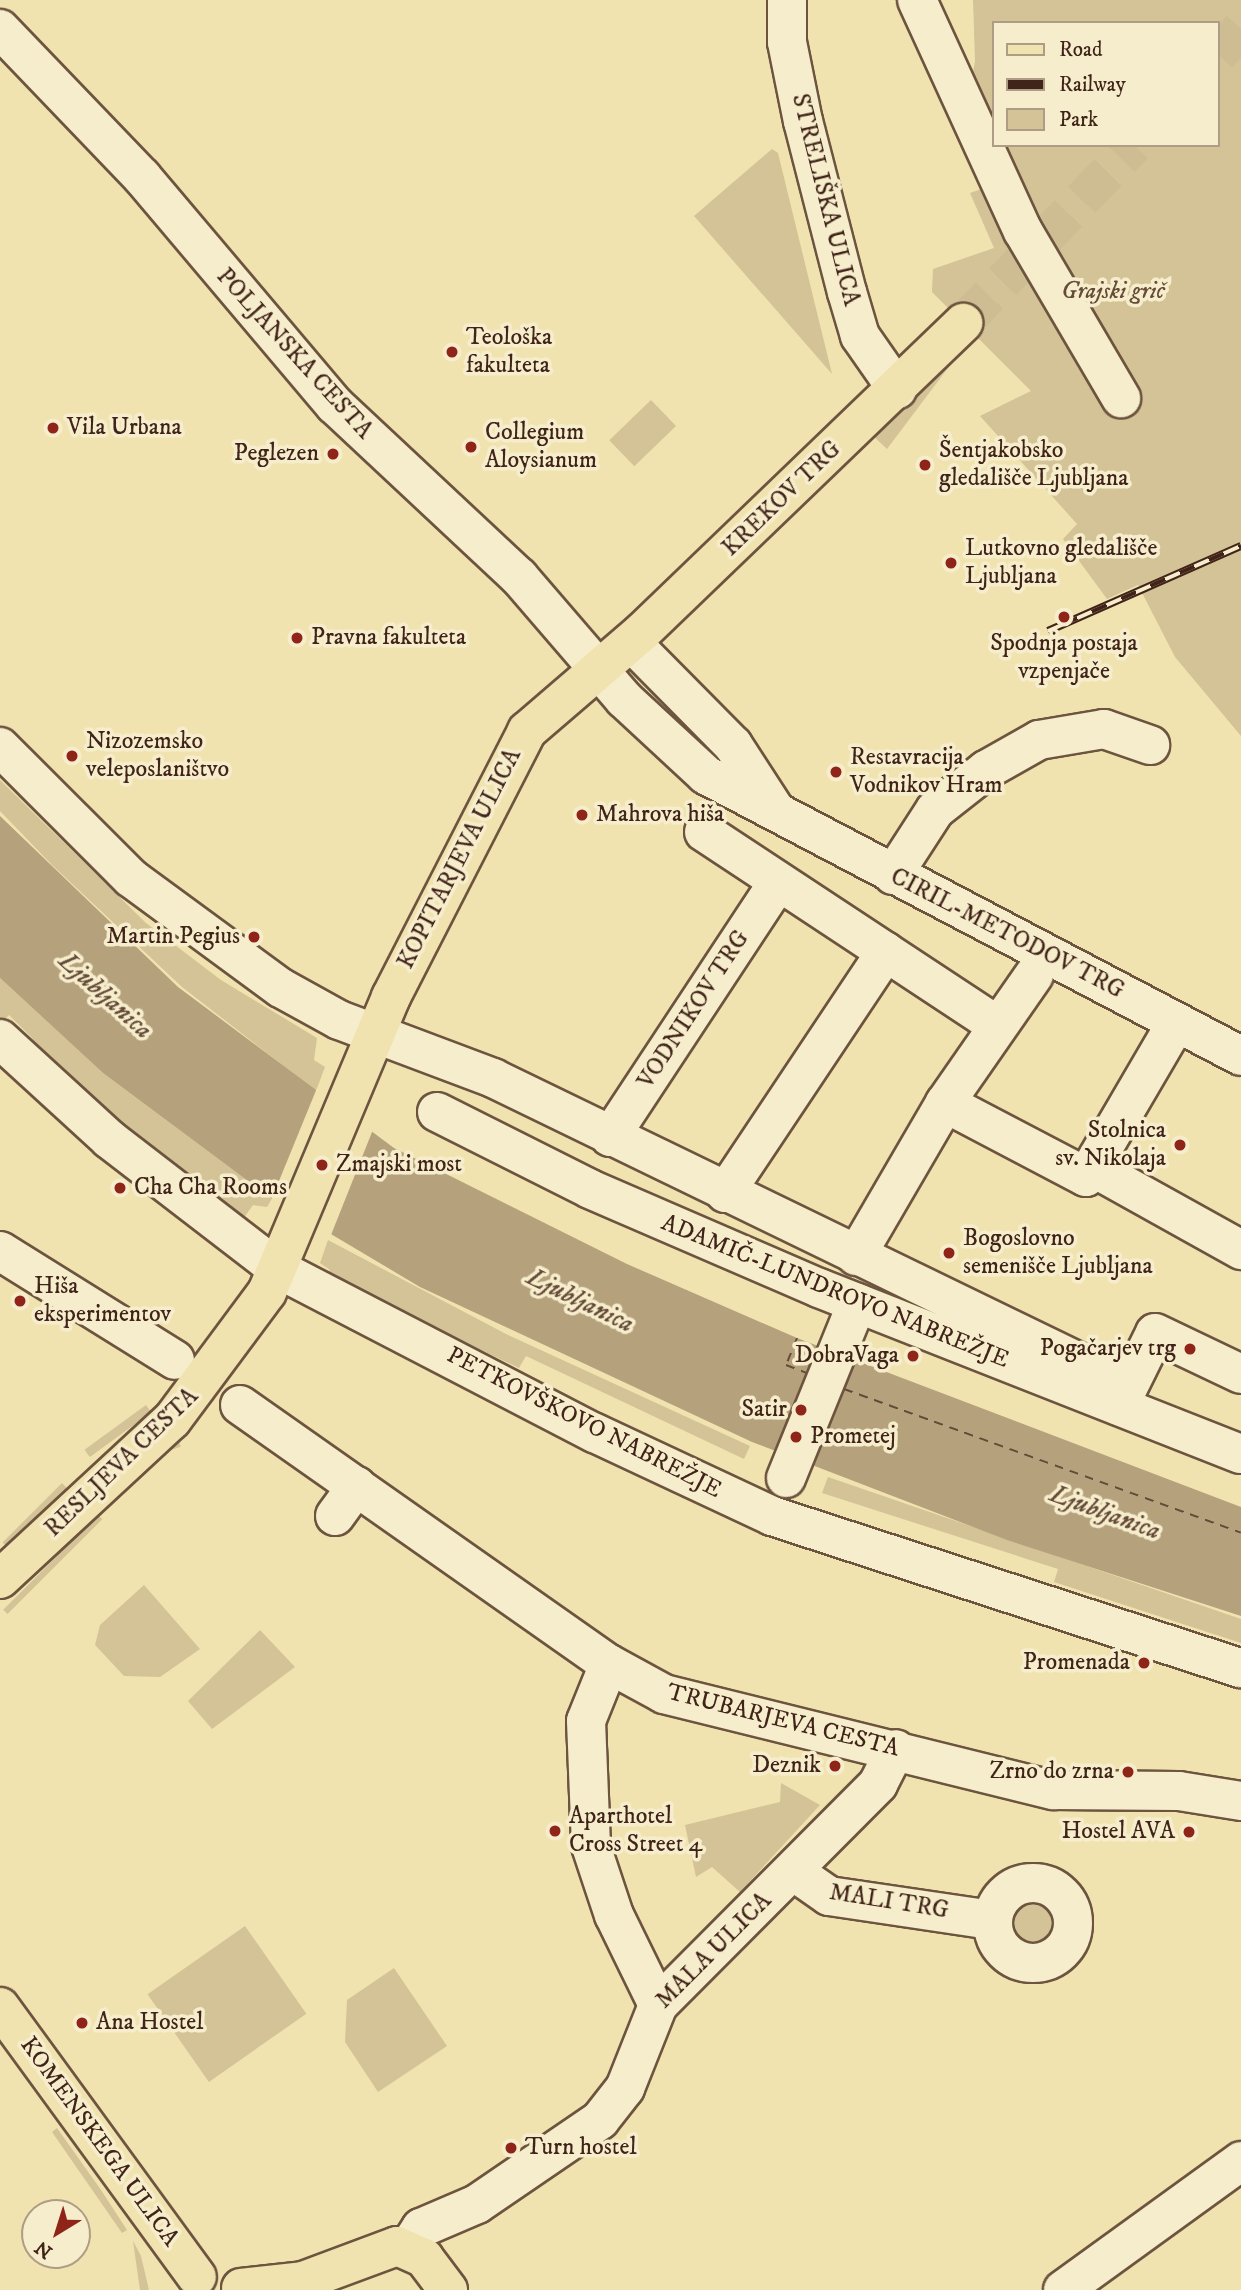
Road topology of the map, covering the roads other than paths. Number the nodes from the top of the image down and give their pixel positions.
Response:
1 (917, 0) edge
2 (792, 2) edge
3 (0, 29) edge
4 (964, 323) tunnel mouth
5 (897, 389) junction
6 (1121, 398) dead end
7 (631, 642) junction
8 (597, 670) junction
9 (1150, 745) dead end
10 (0, 747) edge
11 (775, 810) junction
12 (704, 832) dead end
13 (893, 874) junction
14 (778, 882) junction
15 (886, 952) junction
16 (1046, 967) junction
17 (1176, 1023) junction
18 (998, 1026) junction
19 (376, 1035) junction
20 (0, 1039) edge
21 (1241, 1056) edge
22 (945, 1103) junction
23 (437, 1112) dead end
24 (610, 1137) junction
25 (1091, 1167) junction
26 (725, 1193) junction
27 (1241, 1250) edge
28 (0, 1251) edge
29 (847, 1252) junction
30 (284, 1256) junction
31 (819, 1288) junction
32 (857, 1303) junction
33 (175, 1360) dead end
34 (1241, 1374) edge
35 (1124, 1396) junction
36 (240, 1405) dead end
37 (1241, 1454) edge
38 (779, 1499) junction
39 (0, 1579) edge
40 (609, 1664) junction
41 (1232, 1672) edge
42 (897, 1749) junction
43 (1221, 1791) edge
44 (793, 1871) junction
45 (992, 1920) dead end
46 (658, 2005) junction
47 (0, 2007) edge
48 (1241, 2161) edge
49 (408, 2248) junction
50 (192, 2283) edge
51 (241, 2289) edge
52 (448, 2290) edge
53 (1063, 2290) edge

1 - 6 street
2 - 5 street, STRELIŠKA ULICA
3 - 8 street, POLJANSKA CESTA
4 - 5 main road, KREKOV TRG
5 - 7 main road, KREKOV TRG
7 - 8 main road, KREKOV TRG
7 - 11 street, CIRIL-METODOV TRG
8 - 11 street, CIRIL-METODOV TRG
8 - 19 main road, KOPITARJEVA ULICA
9 - 13 street
10 - 19 street, ADAMIČ-LUNDROVO NABREŽJE
11 - 13 street, CIRIL-METODOV TRG
12 - 14 street
13 - 16 street, CIRIL-METODOV TRG
14 - 15 street
14 - 24 street, VODNIKOV TRG
15 - 18 street
15 - 26 street
16 - 17 street, CIRIL-METODOV TRG
16 - 18 street
17 - 21 street, CIRIL-METODOV TRG
17 - 25 street
18 - 22 street
19 - 24 street, ADAMIČ-LUNDROVO NABREŽJE
19 - 30 main road, RESLJEVA CESTA
20 - 30 street, PETKOVŠKOVO NABREŽJE
22 - 25 street
22 - 29 street
23 - 31 street, ADAMIČ-LUNDROVO NABREŽJE
24 - 26 street, ADAMIČ-LUNDROVO NABREŽJE
25 - 27 street
26 - 29 street, ADAMIČ-LUNDROVO NABREŽJE
28 - 33 street
29 - 31 street
29 - 35 street, ADAMIČ-LUNDROVO NABREŽJE
30 - 38 street, PETKOVŠKOVO NABREŽJE
30 - 39 main road, RESLJEVA CESTA
31 - 32 street, ADAMIČ-LUNDROVO NABREŽJE
32 - 35 street, ADAMIČ-LUNDROVO NABREŽJE
32 - 38 street
34 - 35 street
35 - 37 street, ADAMIČ-LUNDROVO NABREŽJE
36 - 40 street, TRUBARJEVA CESTA
38 - 41 street, PETKOVŠKOVO NABREŽJE
40 - 42 street, TRUBARJEVA CESTA
40 - 46 street
42 - 43 street, TRUBARJEVA CESTA
42 - 44 street, MALA ULICA
44 - 45 street, MALI TRG
44 - 46 street, MALA ULICA
46 - 49 street, MALA ULICA
47 - 50 main road, KOMENSKEGA ULICA
48 - 53 street
49 - 51 main road
49 - 52 main road
50 - 51 main road

